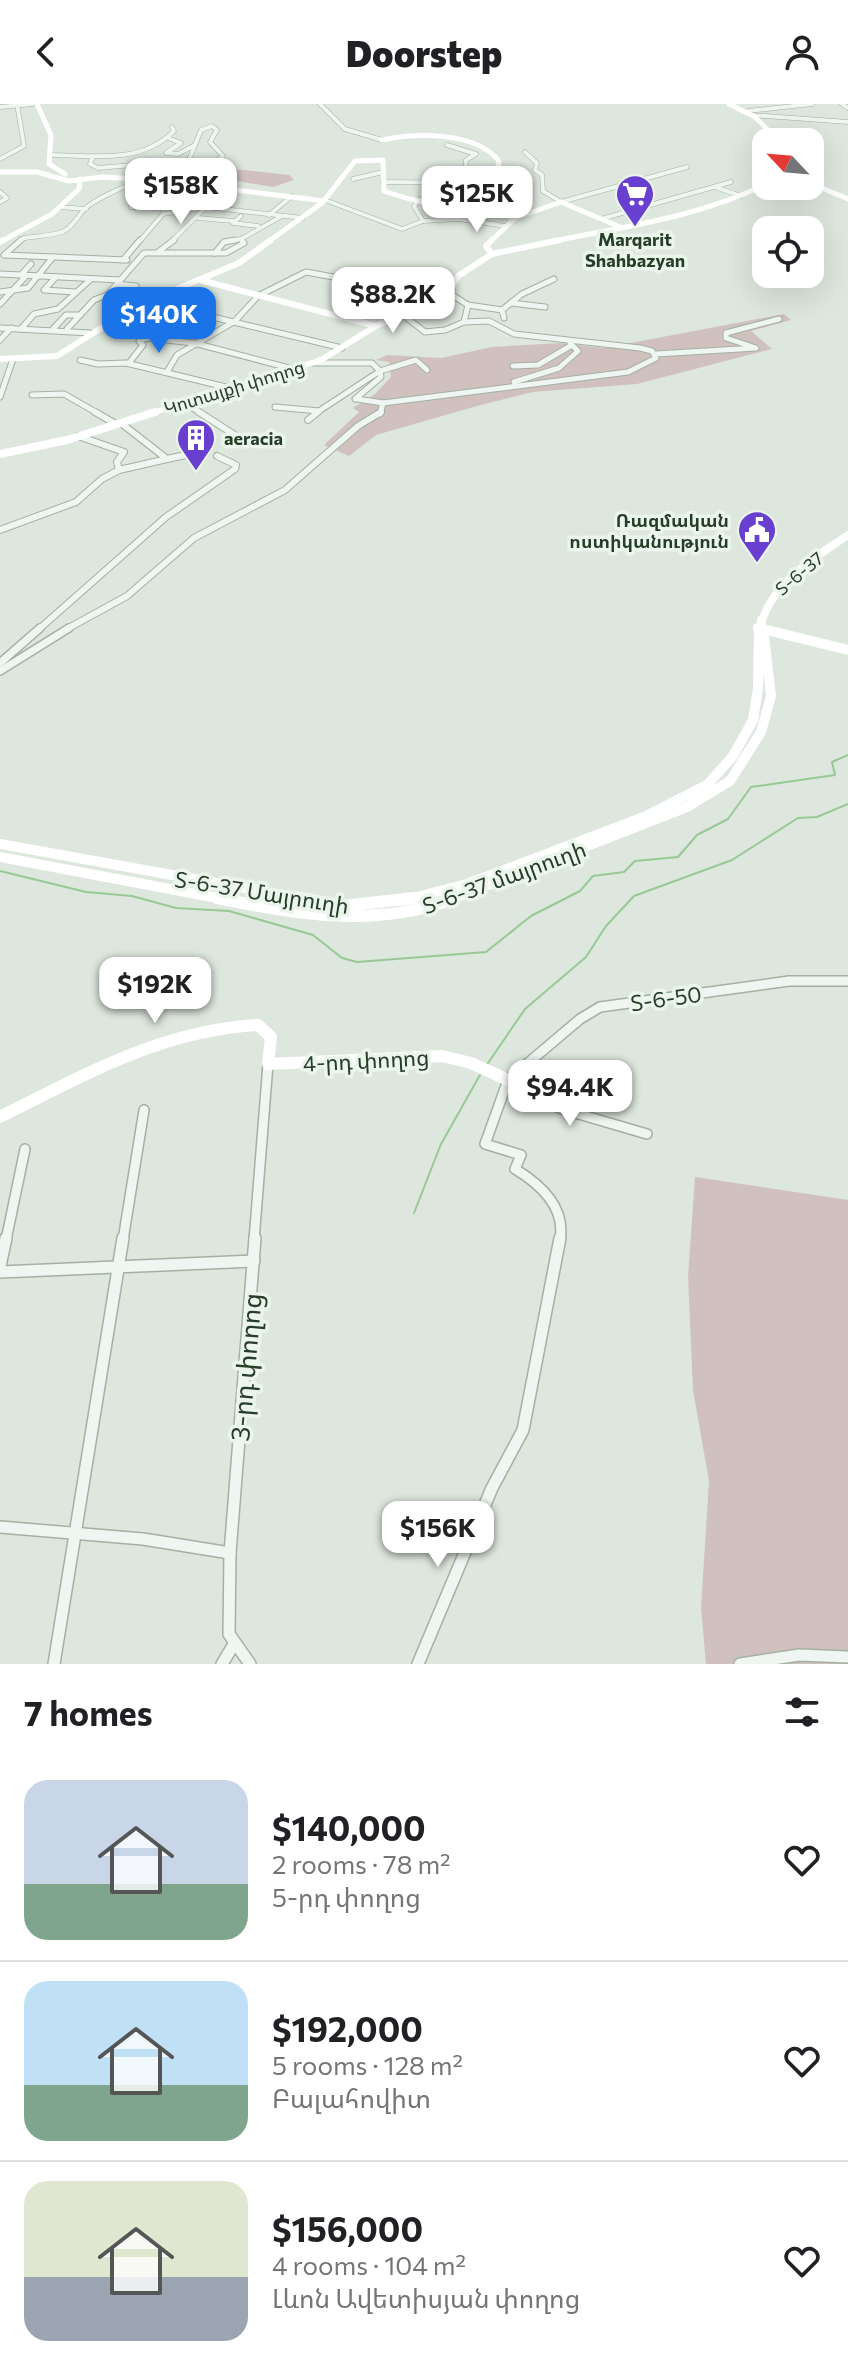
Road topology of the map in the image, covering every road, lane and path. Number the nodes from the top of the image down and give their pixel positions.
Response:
1 (32, 104) edge
2 (320, 104) edge
3 (729, 104) edge
4 (812, 104) edge
5 (842, 104) edge
6 (17, 105) edge
7 (0, 107) edge
8 (848, 108) edge
9 (743, 111) junction
10 (751, 115) junction
11 (848, 122) edge
12 (172, 127) dead end
13 (768, 128) edge
14 (168, 138) junction
15 (382, 144) joint
16 (195, 145) junction
17 (447, 145) dead end
18 (525, 152) dead end
19 (50, 155) junction
20 (93, 156) junction
21 (481, 157) dead end
22 (0, 159) edge
23 (218, 160) dead end
24 (687, 167) dead end
25 (0, 170) edge
26 (43, 170) junction
27 (479, 170) junction
28 (383, 172) junction
29 (54, 174) junction
30 (70, 178) junction
31 (353, 179) dead end
32 (156, 180) junction
33 (80, 181) junction
34 (383, 182) junction
35 (731, 182) dead end
36 (465, 183) junction
37 (477, 184) junction
38 (179, 185) junction
39 (713, 187) junction
40 (233, 189) junction
41 (824, 189) edge
42 (752, 191) edge
43 (0, 192) edge
44 (292, 196) junction
45 (741, 196) junction
46 (169, 197) junction
47 (325, 199) junction
48 (420, 199) junction
49 (848, 199) edge
50 (0, 202) edge
51 (561, 202) junction
52 (467, 205) junction
53 (60, 207) junction
54 (131, 207) dead end
55 (206, 207) junction
56 (86, 209) junction
57 (162, 211) junction
58 (247, 215) junction
59 (266, 215) junction
60 (282, 216) junction
61 (198, 218) junction
62 (303, 218) junction
63 (515, 218) junction
64 (601, 219) junction
65 (233, 221) junction
66 (423, 221) junction
67 (505, 226) junction
68 (621, 227) junction
69 (241, 239) junction
70 (0, 240) edge
71 (158, 252) junction
72 (215, 253) junction
73 (492, 254) junction
74 (2, 255) edge
75 (53, 257) junction
76 (123, 260) junction
77 (136, 261) junction
78 (31, 264) dead end
79 (0, 274) edge
80 (23, 276) junction
81 (38, 276) junction
82 (56, 277) junction
83 (71, 277) junction
84 (91, 279) junction
85 (554, 279) dead end
86 (200, 280) junction
87 (119, 282) junction
88 (57, 290) junction
89 (0, 292) edge
90 (13, 292) junction
91 (75, 292) junction
92 (450, 292) junction
93 (258, 296) junction
94 (387, 296) dead end
95 (511, 303) junction
96 (0, 304) edge
97 (468, 305) junction
98 (136, 306) junction
99 (423, 306) junction
100 (545, 307) dead end
101 (502, 310) junction
102 (200, 314) dead end
103 (402, 314) junction
104 (80, 315) junction
105 (504, 318) dead end
106 (779, 319) dead end
107 (235, 321) junction
108 (464, 322) junction
109 (376, 326) junction
110 (169, 327) dead end
111 (0, 328) edge
112 (11, 328) junction
113 (21, 329) junction
114 (53, 329) junction
115 (67, 329) junction
116 (90, 333) junction
117 (148, 338) junction
118 (0, 340) edge
119 (194, 343) junction
120 (571, 344) junction
121 (342, 348) junction
122 (656, 354) junction
123 (0, 359) edge
124 (13, 359) junction
125 (80, 360) dead end
126 (129, 363) junction
127 (313, 363) junction
128 (513, 366) dead end
129 (293, 369) junction
130 (388, 370) junction
131 (427, 370) dead end
132 (380, 371) junction
133 (167, 372) junction
134 (398, 374) dead end
135 (511, 385) junction
136 (230, 388) junction
137 (32, 395) dead end
138 (0, 397) edge
139 (185, 403) junction
140 (383, 403) junction
141 (275, 407) dead end
142 (319, 411) junction
143 (308, 420) dead end
144 (118, 424) junction
145 (78, 436) junction
146 (241, 439) dead end
147 (204, 451) dead end
148 (0, 454) edge
149 (217, 456) dead end
150 (167, 459) junction
151 (119, 470) junction
152 (0, 530) edge
153 (848, 535) edge
154 (761, 626) junction
155 (848, 650) edge
156 (0, 663) edge
157 (0, 671) edge
158 (0, 844) edge
159 (0, 857) edge
160 (279, 904) junction
161 (848, 981) edge
162 (268, 1064) junction
163 (506, 1082) junction
164 (144, 1110) dead end
165 (0, 1117) edge
166 (647, 1134) dead end
167 (25, 1149) dead end
168 (254, 1261) junction
169 (0, 1266) edge
170 (120, 1266) junction
171 (0, 1272) edge
172 (0, 1527) edge
173 (77, 1534) junction
174 (230, 1553) junction
175 (234, 1644) junction
176 (848, 1657) edge
177 (54, 1664) edge
178 (222, 1664) edge
179 (250, 1664) edge
180 (418, 1664) edge
181 (740, 1664) edge

1 - 6 street
1 - 19 main road
1 - 26 main road
2 - 15 street
3 - 9 main road
4 - 9 street
5 - 8 street
6 - 7 street
6 - 22 street
9 - 10 main road
10 - 11 street
10 - 13 main road
12 - 14 street
14 - 16 street
14 - 20 street
15 - 52 main road
16 - 20 street
16 - 23 street
17 - 36 street
18 - 51 street
19 - 20 street
19 - 29 main road
21 - 27 street
24 - 51 street
25 - 26 main road
25 - 29 main road
26 - 29 main road
27 - 37 street
27 - 37 street
28 - 31 street
28 - 34 main road
28 - 47 main road
29 - 30 main road
29 - 30 main road
30 - 33 main road
30 - 47 main road
30 - 70 main road
32 - 33 main road
32 - 38 main road
32 - 56 street
33 - 53 main road
34 - 36 street
34 - 48 main road
35 - 39 street
36 - 37 street
38 - 40 main road
38 - 46 street
38 - 46 street
39 - 45 street
39 - 64 street
40 - 44 main road
40 - 55 street
41 - 49 main road
42 - 45 main road, Կոտայքի փողոց
43 - 50 street
44 - 47 main road
44 - 59 street
45 - 68 main road, Կոտայքի փողոց
46 - 57 street
47 - 62 main road
47 - 66 street
48 - 52 main road
48 - 66 street
51 - 63 main road
51 - 64 main road
52 - 63 main road
53 - 56 street
53 - 70 main road
54 - 57 street
55 - 57 street
55 - 58 street
55 - 61 street
56 - 74 street
57 - 76 street
58 - 59 street
58 - 65 street
59 - 60 street
59 - 65 street
60 - 62 street
60 - 69 street
61 - 65 street
61 - 71 street
62 - 86 main road
63 - 67 main road
64 - 68 main road
66 - 67 street
67 - 73 main road
68 - 73 main road, Կոտայքի փողոց
69 - 72 street
69 - 72 street
71 - 72 street
71 - 77 street
73 - 92 main road, Կոտայքի փողոց
74 - 75 street
75 - 76 street
75 - 81 street
76 - 77 street
77 - 87 street
78 - 80 street
79 - 80 street
80 - 81 street
80 - 90 street
81 - 82 street
81 - 90 street
82 - 83 street
82 - 88 street
83 - 84 street
83 - 88 street
84 - 87 street
84 - 91 street
85 - 95 street
86 - 93 main road
86 - 98 main road
87 - 98 street
87 - 104 street
88 - 91 street
89 - 90 street
90 - 96 street
91 - 113 street
92 - 93 street
92 - 97 street
92 - 99 main road, Կոտայքի փողոց
93 - 107 street
93 - 109 main road
94 - 99 street
95 - 100 street
95 - 101 street
97 - 101 street
97 - 108 street
98 - 116 main road
99 - 103 main road, Կոտայքի փողոց
101 - 105 street
102 - 107 street
103 - 108 street
103 - 109 main road, Կոտայքի փողոց
104 - 114 street
104 - 115 street
106 - 122 street
107 - 119 street
107 - 121 street
108 - 120 street
109 - 121 main road, Կոտայքի փողոց
110 - 117 street
111 - 112 street
112 - 113 street
112 - 118 street
113 - 114 street
114 - 115 street
115 - 116 street
116 - 124 main road
117 - 119 street
117 - 126 street
119 - 129 street
119 - 133 street
120 - 122 street
120 - 128 street
120 - 135 street
121 - 127 main road, Կոտայքի փողոց
122 - 135 street
123 - 124 main road
124 - 138 street
125 - 126 street
126 - 133 street
127 - 129 main road, Կոտայքի փողոց
127 - 132 street
129 - 136 main road, Կոտայքի փողոց
130 - 131 street
130 - 132 street
130 - 134 street
132 - 140 street
132 - 142 street
133 - 136 street
135 - 140 street
136 - 139 main road, Կոտայքի փողոց
137 - 144 street
139 - 144 main road, Կոտայքի փողոց
139 - 146 street
140 - 157 street
141 - 142 street
142 - 143 street
144 - 145 main road, Կոտայքի փողոց
144 - 150 street
145 - 148 main road, Կոտայքի փողոց
145 - 151 street
147 - 150 street
149 - 156 street
150 - 151 street
151 - 152 street
153 - 154 main road, Տ-6-37 / Տ-6-37
154 - 155 main road
154 - 160 main road, Տ-6-37 մայրուղի
158 - 160 main road, Տ-6-37 Մայրուղի
159 - 160 main road, Տ-6-37 մայրուղի
161 - 163 street, Տ-6-50 / Տ-6-50
162 - 163 main road, 4-րդ փողոց
162 - 165 main road
162 - 168 street, 3-րդ փողոց
163 - 166 street
163 - 180 street
164 - 170 street
167 - 169 street
168 - 170 street
168 - 174 street, 3-րդ փողոց
170 - 171 street
170 - 173 street
172 - 173 street
173 - 174 street
173 - 177 street
174 - 175 street, 3-րդ փողոց
175 - 178 street
175 - 179 street
176 - 181 street

